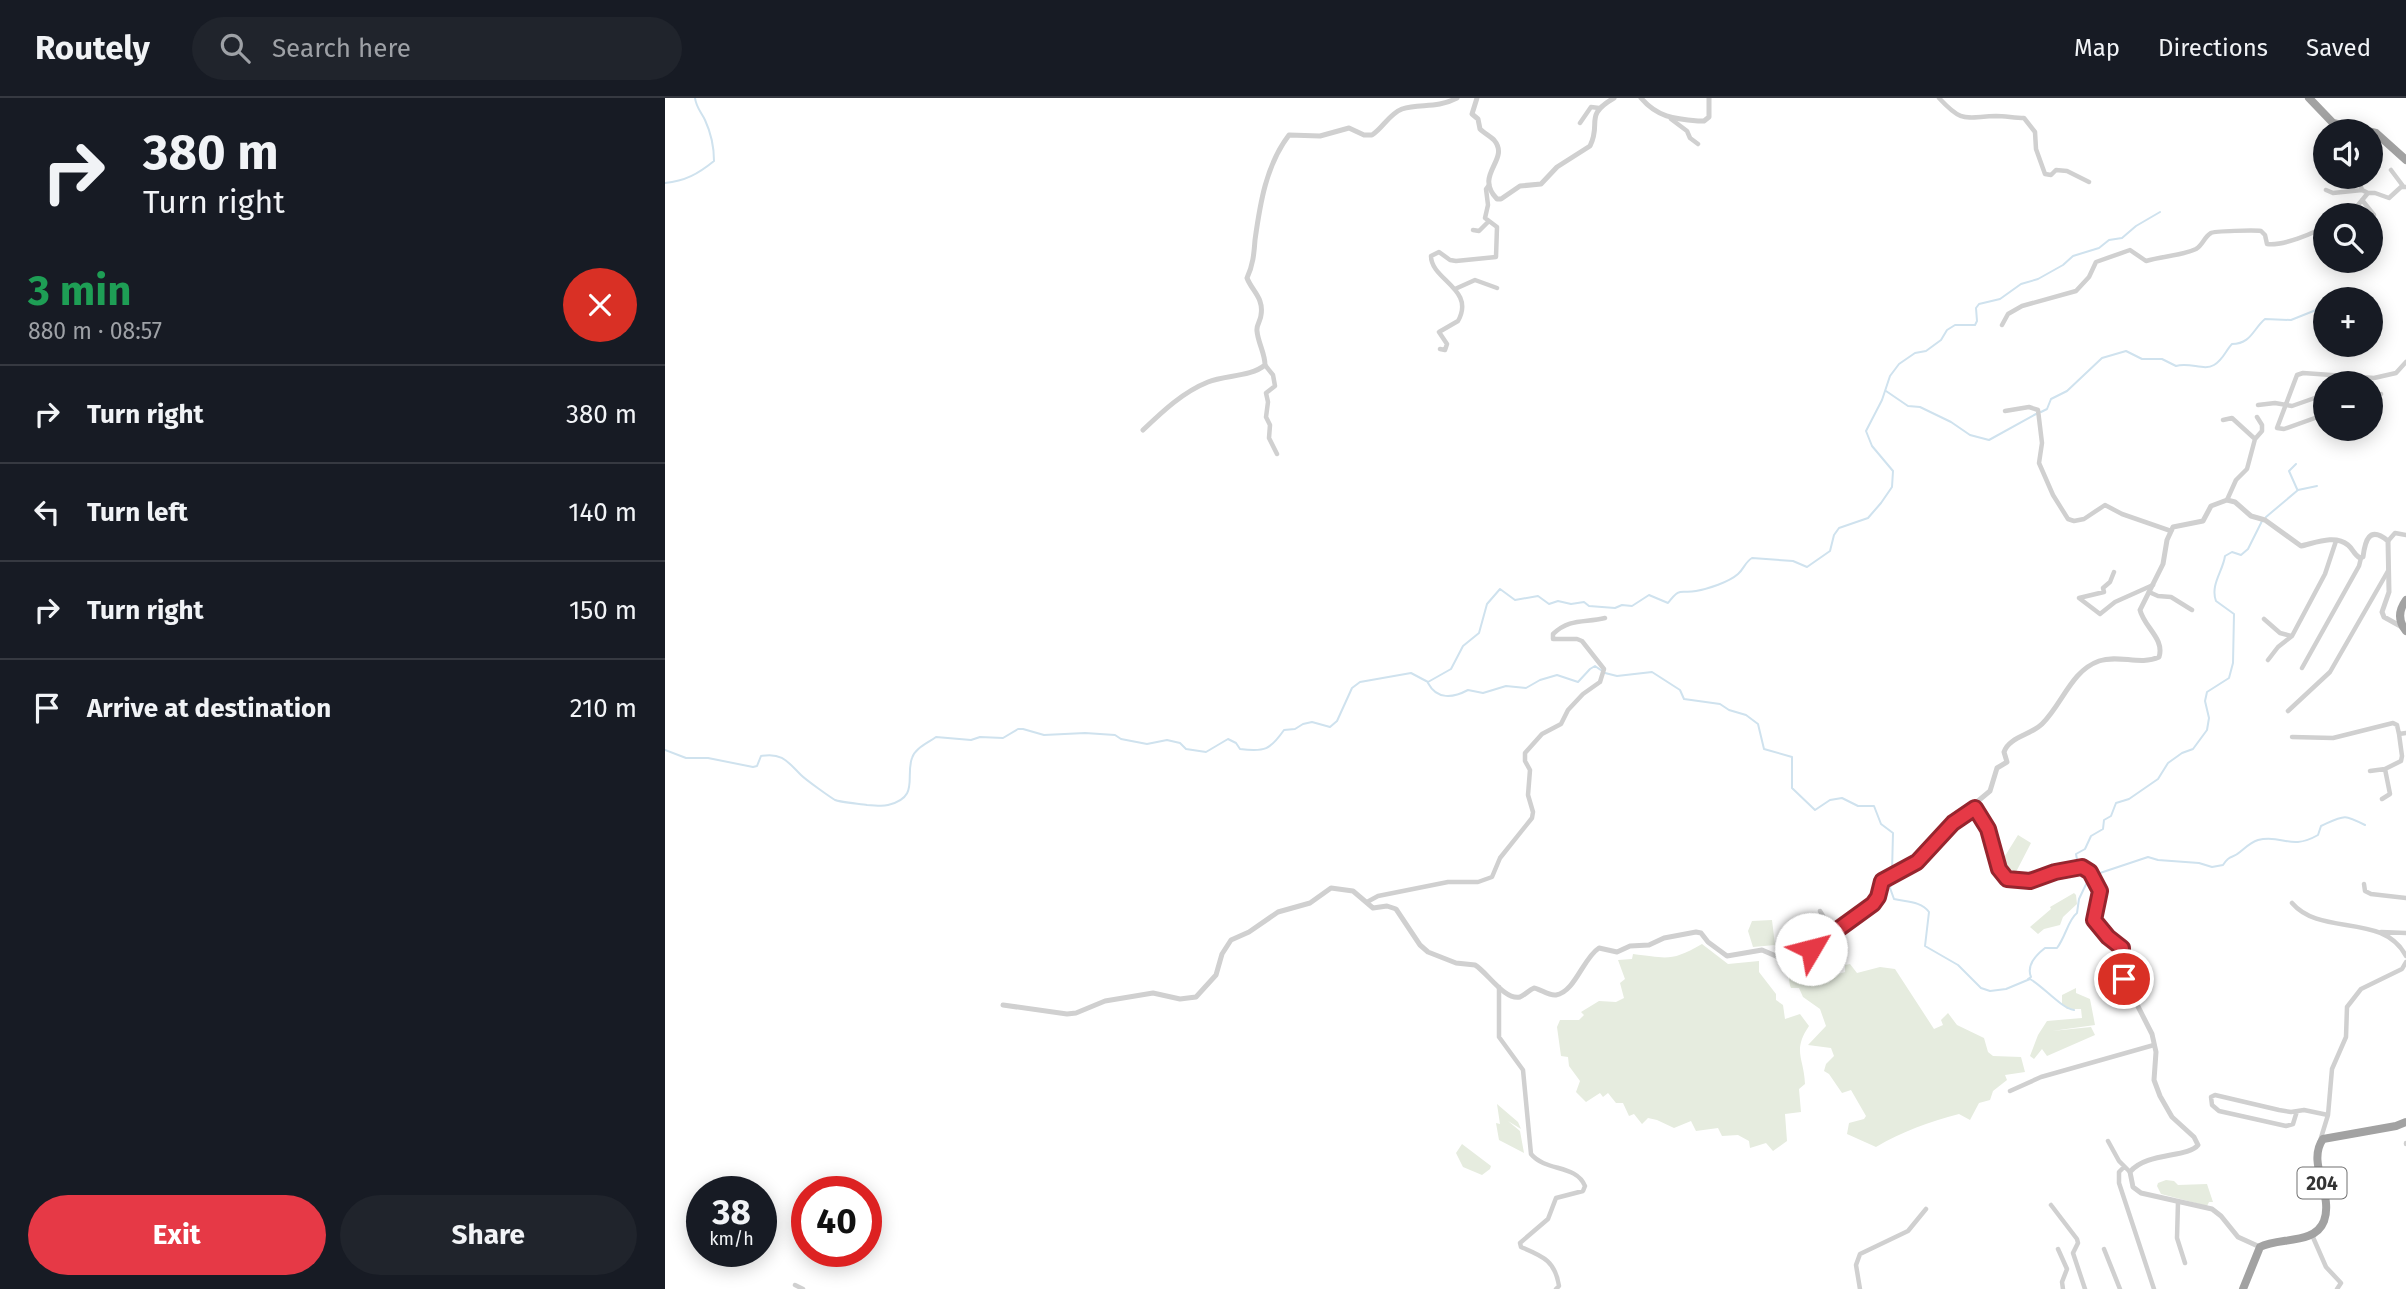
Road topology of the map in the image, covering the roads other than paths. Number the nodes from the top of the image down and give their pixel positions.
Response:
1 (1457, 98) edge
2 (1477, 98) edge
3 (1614, 98) edge
4 (1641, 98) edge
5 (1709, 98) edge
6 (1939, 98) edge
7 (2309, 98) edge
8 (1599, 108) junction
9 (1671, 119) junction
10 (1580, 123) dead end
11 (1698, 144) dead end
12 (2406, 160) edge
13 (2391, 170) dead end
14 (2089, 182) dead end
15 (1489, 185) junction
16 (2405, 186) edge
17 (2326, 190) dead end
18 (2362, 190) joint
19 (2368, 193) junction
20 (2362, 200) junction
21 (2359, 203) edge
22 (2364, 203) edge
23 (1488, 222) junction
24 (1473, 230) dead end
25 (2313, 231) edge
26 (1497, 288) dead end
27 (1455, 289) junction
28 (2002, 325) dead end
29 (1440, 349) dead end
30 (2406, 362) edge
31 (1265, 365) junction
32 (2313, 374) edge
33 (2383, 377) edge
34 (2313, 399) edge
35 (2258, 405) dead end
36 (2284, 406) junction
37 (2005, 411) dead end
38 (2257, 418) dead end
39 (2313, 418) edge
40 (2223, 420) dead end
41 (1143, 430) dead end
42 (2255, 439) junction
43 (1277, 454) dead end
44 (2227, 500) junction
45 (2171, 530) junction
46 (2406, 535) edge
47 (2336, 541) junction
48 (2388, 541) junction
49 (2361, 558) junction
50 (2388, 571) junction
51 (2114, 572) dead end
52 (2153, 584) junction
53 (2149, 592) junction
54 (2406, 600) edge
55 (2192, 610) dead end
56 (1605, 618) dead end
57 (2264, 619) dead end
58 (2404, 629) edge
59 (2292, 636) junction
60 (2269, 660) dead end
61 (2302, 668) dead end
62 (2288, 710) dead end
63 (2406, 733) edge
64 (2399, 734) junction
65 (2292, 737) dead end
66 (2385, 769) junction
67 (2370, 771) dead end
68 (2382, 799) dead end
69 (1975, 808) junction
70 (2364, 884) dead end
71 (2406, 898) edge
72 (1367, 902) junction
73 (2293, 903) dead end
74 (1820, 911) dead end
75 (1833, 932) junction
76 (2406, 933) edge
77 (2387, 935) junction
78 (2406, 956) edge
79 (2406, 962) edge
80 (1499, 987) junction
81 (1003, 1005) dead end
82 (2154, 1045) junction
83 (2010, 1091) dead end
84 (2297, 1111) junction
85 (2328, 1115) junction
86 (2406, 1122) edge
87 (2108, 1142) dead end
88 (2320, 1143) junction
89 (2124, 1167) junction
90 (2130, 1172) junction
91 (2178, 1202) junction
92 (2051, 1205) dead end
93 (1926, 1209) dead end
94 (2312, 1234) junction
95 (2260, 1247) junction
96 (2058, 1249) dead end
97 (2104, 1249) dead end
98 (2185, 1263) dead end
99 (795, 1285) dead end
100 (803, 1289) edge
101 (1556, 1289) edge
102 (1860, 1289) edge
103 (2063, 1289) edge
104 (2085, 1289) edge
105 (2120, 1289) edge
106 (2154, 1289) edge
107 (2243, 1289) edge
108 (2337, 1289) edge

1 - 31 street
2 - 15 street
3 - 8 street
4 - 9 street
5 - 9 street
6 - 14 street
7 - 12 highway
8 - 10 street
8 - 15 street
9 - 11 street
13 - 16 street
15 - 23 street
16 - 19 street
17 - 18 street
18 - 19 street
19 - 20 street
20 - 21 street
20 - 22 street
23 - 24 street
23 - 27 street
25 - 28 street
26 - 27 street
27 - 29 street
30 - 33 street
31 - 41 street
31 - 43 street
32 - 36 street
34 - 36 street
35 - 36 street
36 - 39 street
37 - 45 street
38 - 42 street
40 - 42 street
42 - 44 street
44 - 45 street
44 - 47 street
45 - 52 street
46 - 48 street
47 - 49 street
47 - 59 street
48 - 49 street
48 - 50 street
49 - 61 street
50 - 58 street
50 - 62 street
51 - 52 street
52 - 53 street
53 - 55 street
53 - 69 street
54 - 58 highway
56 - 72 street
57 - 59 street
59 - 60 street
63 - 64 street
64 - 65 street
64 - 66 street
66 - 67 street
66 - 68 street
69 - 75 street
69 - 82 street
70 - 71 street
72 - 80 street
72 - 81 street
73 - 77 street
74 - 75 street
75 - 80 street
76 - 77 street
77 - 78 street
79 - 85 street
80 - 101 street
82 - 83 street
82 - 90 street
84 - 84 street
84 - 85 street
85 - 88 street
86 - 88 highway, 204
87 - 89 street
88 - 94 highway, 204
89 - 90 street
89 - 106 street
90 - 91 street
91 - 95 street
91 - 98 street
92 - 104 street
93 - 102 street
94 - 95 highway
94 - 108 street
95 - 107 highway
96 - 103 street
97 - 105 street
99 - 100 street

